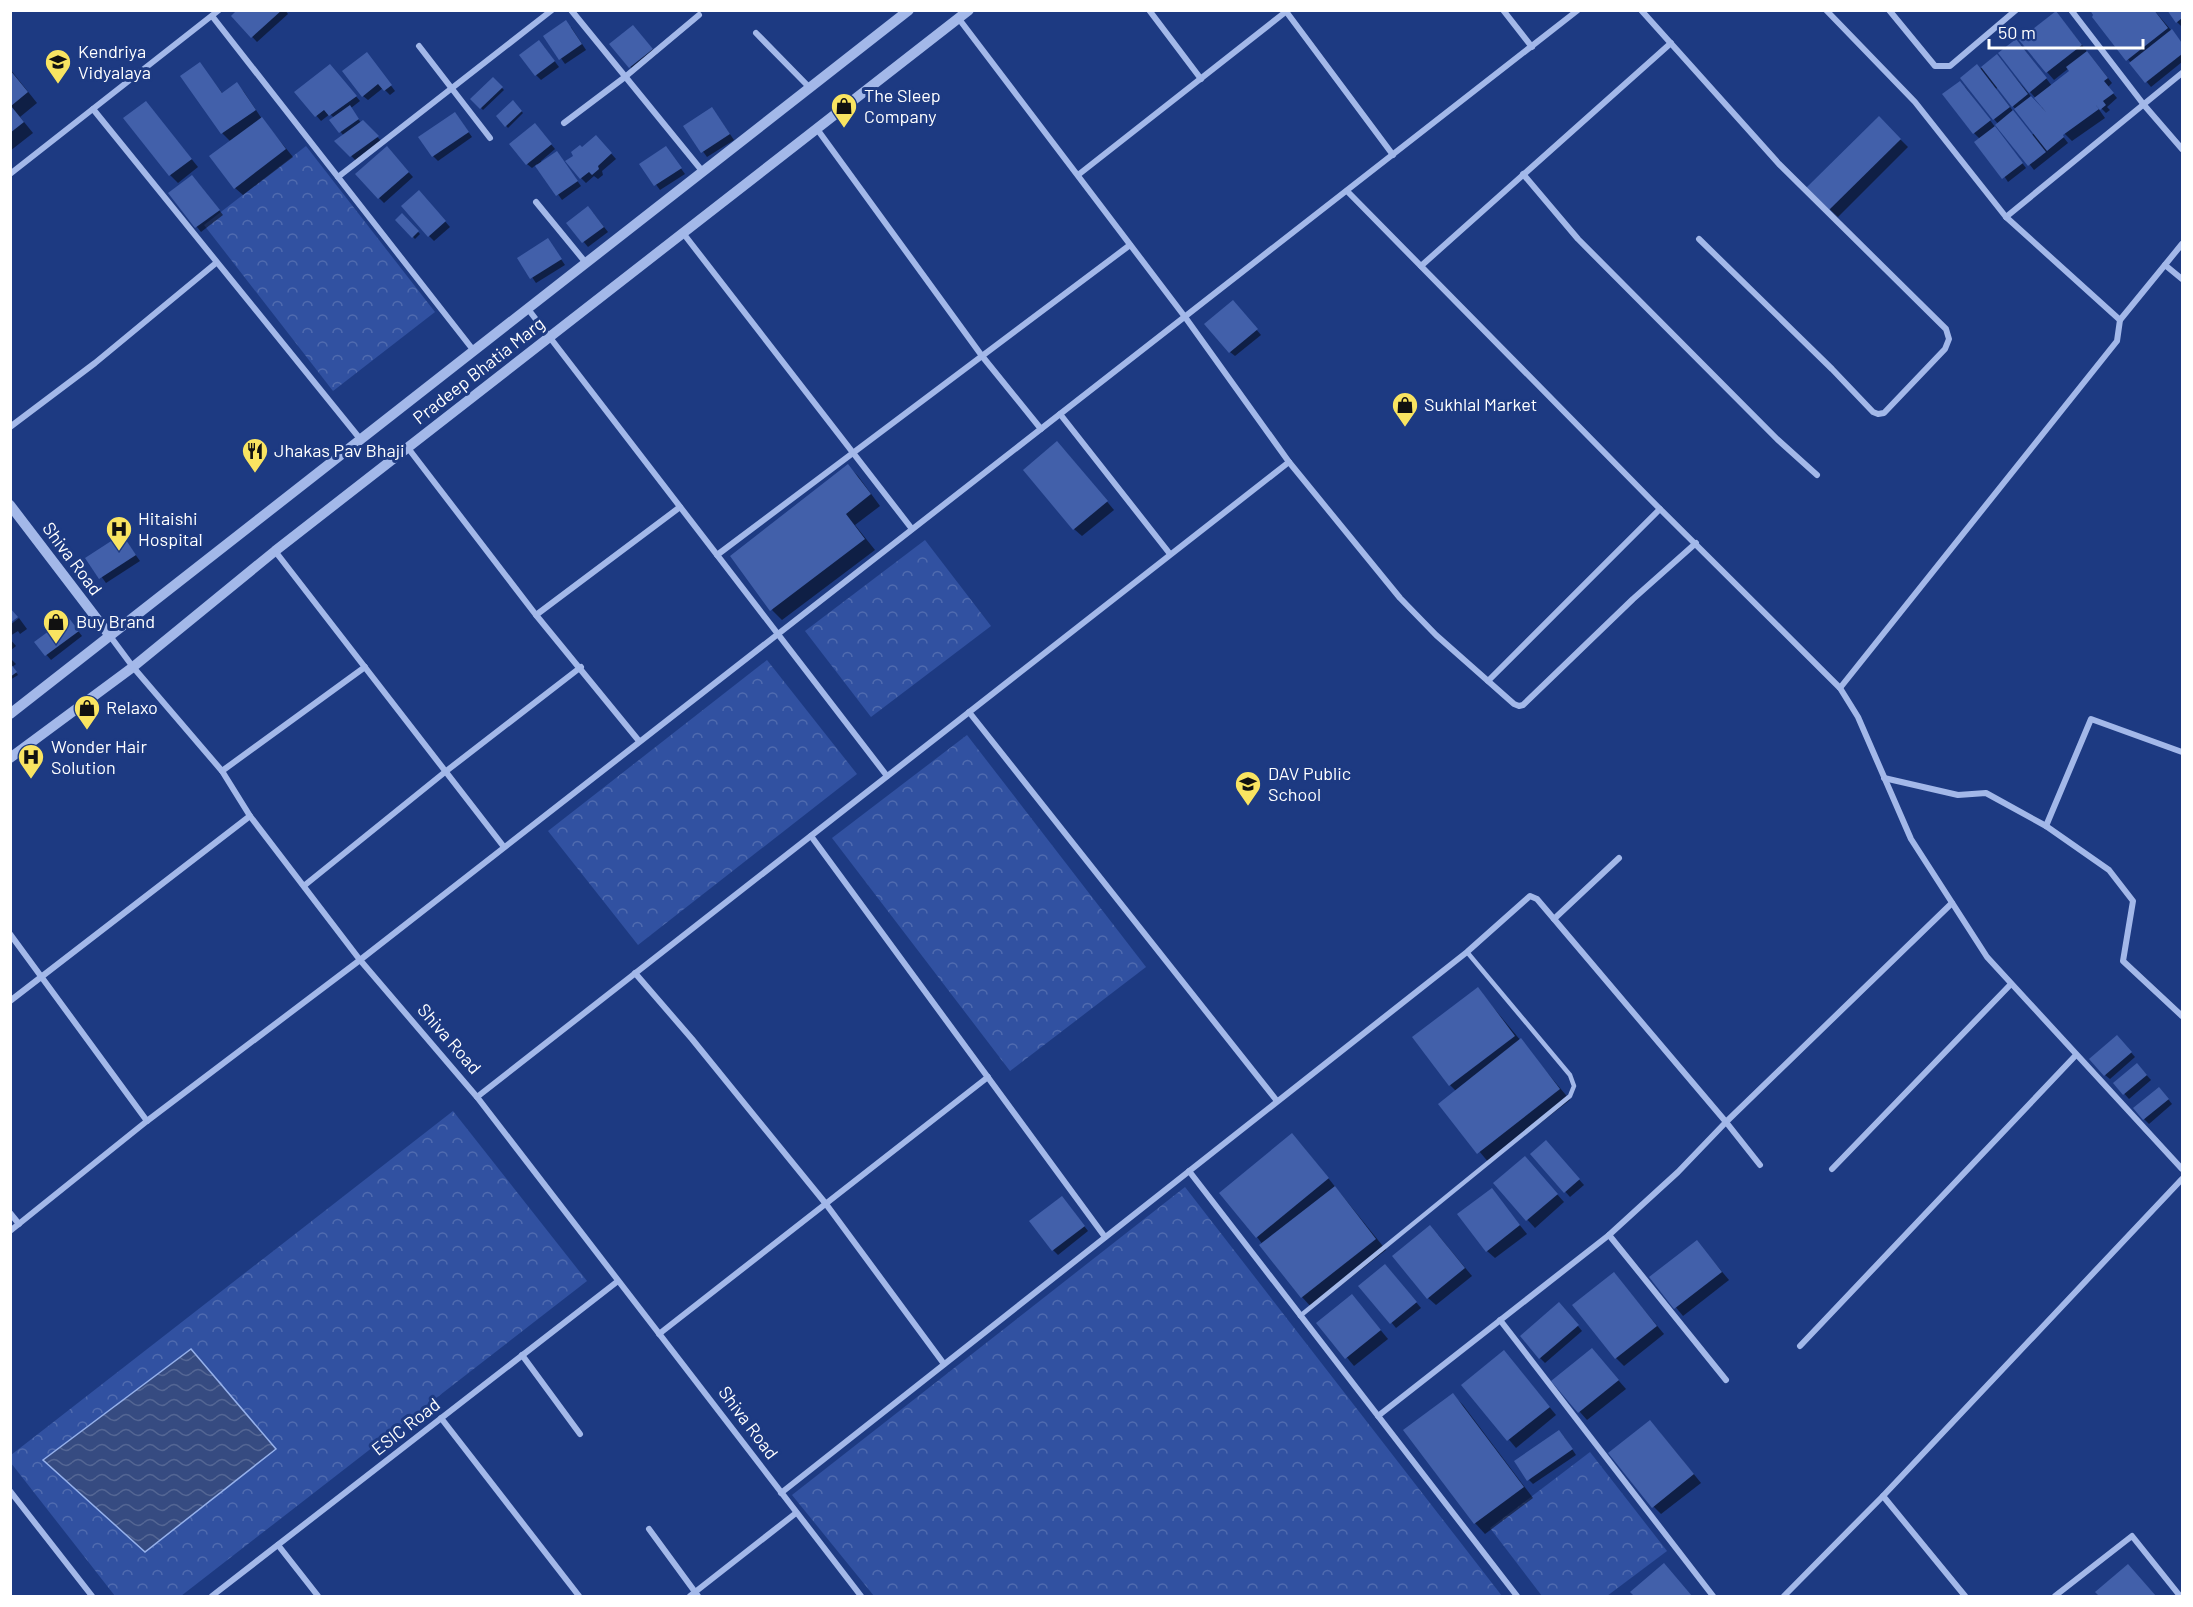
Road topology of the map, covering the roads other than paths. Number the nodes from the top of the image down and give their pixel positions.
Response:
1 (219, 10) edge
2 (552, 10) edge
3 (571, 10) edge
4 (909, 10) edge
5 (969, 10) edge
6 (1149, 10) edge
7 (1503, 10) edge
8 (1578, 10) edge
9 (1641, 10) edge
10 (1826, 10) edge
11 (1889, 10) edge
12 (2016, 10) edge
13 (2071, 10) edge
14 (1286, 11) edge
15 (699, 15) dead end
16 (956, 15) edge
17 (212, 16) junction
18 (756, 33) dead end
19 (1671, 43) junction
20 (419, 46) dead end
21 (1532, 47) junction
22 (2182, 74) edge
23 (625, 77) junction
24 (1201, 79) junction
25 (810, 88) junction
26 (452, 89) junction
27 (2144, 105) junction
28 (93, 109) junction
29 (564, 123) dead end
30 (817, 129) junction
31 (490, 138) dead end
32 (2182, 149) edge
33 (1393, 154) junction
34 (703, 172) junction
35 (10, 174) edge
36 (1523, 174) junction
37 (1078, 175) junction
38 (338, 177) junction
39 (1347, 190) junction
40 (536, 202) dead end
41 (2006, 217) junction
42 (683, 233) junction
43 (1699, 239) dead end
44 (2182, 244) edge
45 (1130, 245) junction
46 (216, 263) junction
47 (586, 263) junction
48 (2165, 265) junction
49 (1421, 266) junction
50 (2182, 279) edge
51 (528, 309) junction
52 (1185, 317) junction
53 (2120, 320) junction
54 (549, 337) junction
55 (474, 352) junction
56 (982, 356) junction
57 (1060, 414) junction
58 (10, 427) edge
59 (1041, 429) junction
60 (361, 440) junction
61 (408, 448) junction
62 (854, 454) junction
63 (1289, 462) junction
64 (1817, 475) dead end
65 (10, 505) edge
66 (680, 507) junction
67 (1660, 508) junction
68 (912, 529) junction
69 (1696, 543) junction
70 (275, 551) junction
71 (1170, 554) junction
72 (717, 555) junction
73 (536, 615) junction
74 (777, 634) junction
75 (110, 636) junction
76 (133, 667) junction
77 (365, 667) junction
78 (581, 668) junction
79 (1488, 681) junction
80 (1840, 688) junction
81 (969, 712) junction
82 (10, 714) edge
83 (639, 741) junction
84 (2182, 752) edge
85 (10, 758) edge
86 (222, 771) junction
87 (445, 771) junction
88 (887, 776) junction
89 (1884, 778) junction
90 (250, 816) junction
91 (2046, 826) junction
92 (811, 836) junction
93 (504, 847) junction
94 (1619, 858) dead end
95 (305, 885) junction
96 (1952, 903) junction
97 (1554, 919) junction
98 (10, 934) edge
99 (1467, 952) junction
100 (360, 960) junction
101 (635, 973) junction
102 (41, 976) junction
103 (2011, 984) junction
104 (10, 1001) edge
105 (2182, 1016) edge
106 (2076, 1055) junction
107 (988, 1077) junction
108 (477, 1097) junction
109 (1277, 1101) junction
110 (147, 1121) junction
111 (1726, 1122) junction
112 (1760, 1165) dead end
113 (2182, 1168) edge
114 (1832, 1169) dead end
115 (1188, 1171) junction
116 (2182, 1179) edge
117 (826, 1204) junction
118 (10, 1213) edge
119 (19, 1224) junction
120 (10, 1231) edge
121 (1609, 1235) junction
122 (1106, 1237) junction
123 (618, 1281) junction
124 (1300, 1316) junction
125 (1500, 1320) junction
126 (659, 1334) junction
127 (1800, 1346) dead end
128 (522, 1355) junction
129 (944, 1364) junction
130 (1726, 1380) dead end
131 (1378, 1416) junction
132 (441, 1418) junction
133 (580, 1434) dead end
134 (10, 1491) edge
135 (781, 1493) junction
136 (1883, 1496) junction
137 (796, 1513) junction
138 (648, 1529) dead end
139 (278, 1545) junction
140 (695, 1595) edge
141 (92, 1596) edge
142 (212, 1596) edge
143 (318, 1596) edge
144 (579, 1596) edge
145 (861, 1596) edge
146 (1517, 1596) edge
147 (1713, 1596) edge
148 (1784, 1596) edge
149 (1965, 1596) edge
150 (2055, 1596) edge
151 (2180, 1596) edge

1 - 17 street
2 - 26 street
3 - 23 street
4 - 25 street, Pradeep Bhatia Marg
5 - 16 street, Pradeep Bhatia Marg
6 - 24 street
7 - 21 street
8 - 21 street
9 - 19 street
10 - 41 street
11 - 12 street
13 - 27 street
14 - 24 street
14 - 33 street
15 - 23 street
16 - 30 street, Pradeep Bhatia Marg
16 - 37 street
17 - 28 street
17 - 38 street
18 - 25 street
19 - 36 street
19 - 43 street
20 - 26 street
21 - 33 street
22 - 27 street
23 - 29 street
23 - 34 street
24 - 37 street
25 - 34 street, Pradeep Bhatia Marg
26 - 31 street
26 - 38 street
27 - 32 street
27 - 41 street
28 - 35 street
28 - 46 street
30 - 42 street, Pradeep Bhatia Marg
30 - 56 street
33 - 39 street
34 - 47 street, Pradeep Bhatia Marg
36 - 49 street
36 - 64 street
37 - 45 street
38 - 55 street
39 - 49 street
39 - 52 street
40 - 47 street
41 - 53 street
42 - 54 street, Pradeep Bhatia Marg
42 - 62 street
44 - 48 street
45 - 52 street
45 - 56 street
46 - 58 street
46 - 60 street
47 - 51 street, Pradeep Bhatia Marg
48 - 50 street
48 - 53 street
49 - 67 street
51 - 54 street
51 - 55 street, Pradeep Bhatia Marg
52 - 57 street
52 - 63 street
53 - 80 street
54 - 61 street, Pradeep Bhatia Marg
54 - 66 street
55 - 60 street, Pradeep Bhatia Marg
56 - 59 street
56 - 62 street
57 - 59 street
57 - 71 street
59 - 68 street
60 - 75 street, Pradeep Bhatia Marg
61 - 70 street, Pradeep Bhatia Marg
61 - 73 street
62 - 68 street
62 - 72 street
63 - 71 street
63 - 79 street
65 - 75 street, Shiva Road
66 - 72 street
66 - 73 street
67 - 69 street
67 - 79 street
68 - 74 street
69 - 79 street
69 - 80 street
70 - 76 street, Pradeep Bhatia Marg
70 - 77 street
71 - 81 street
72 - 74 street
73 - 78 street
74 - 83 street
74 - 88 street
75 - 76 street, Shiva Road
75 - 82 street, Pradeep Bhatia Marg
76 - 85 street, Pradeep Bhatia Marg
76 - 86 street, Shiva Road
77 - 86 street
77 - 87 street
78 - 83 street
78 - 87 street
80 - 89 street
81 - 88 street
81 - 109 street
83 - 93 street
84 - 91 street
86 - 90 street, Shiva Road
87 - 93 street
87 - 95 street
88 - 92 street
89 - 91 street
89 - 96 street
90 - 95 street, Shiva Road
90 - 102 street
91 - 105 street
92 - 101 street
92 - 107 street
93 - 100 street
94 - 97 street
95 - 100 street, Shiva Road
96 - 103 street
96 - 111 street
97 - 99 street
97 - 111 street
98 - 102 street
99 - 109 street
99 - 124 lane
100 - 108 street, Shiva Road
100 - 110 street
101 - 108 street
101 - 117 street
102 - 104 street
102 - 110 street
103 - 106 street
103 - 114 street
106 - 113 street
106 - 127 street
107 - 117 street
107 - 122 street
108 - 123 street, Shiva Road
109 - 115 street
110 - 119 street
111 - 112 street
111 - 121 street
115 - 122 street
115 - 124 street
116 - 136 street
117 - 126 street
117 - 129 street
118 - 119 street
119 - 120 street
121 - 125 street
121 - 130 street
122 - 129 street
123 - 126 street, Shiva Road
123 - 128 street, ESIC Road
124 - 131 street
125 - 131 street
125 - 147 street
126 - 135 street, Shiva Road
128 - 132 street, ESIC Road
128 - 133 street
129 - 135 street
131 - 146 street
132 - 139 street, ESIC Road
132 - 144 street
134 - 141 street
135 - 137 street, Shiva Road
136 - 148 street
136 - 149 street
137 - 140 street
137 - 145 street, Shiva Road
138 - 140 street
139 - 142 street, ESIC Road
139 - 143 street
150 - 151 street

